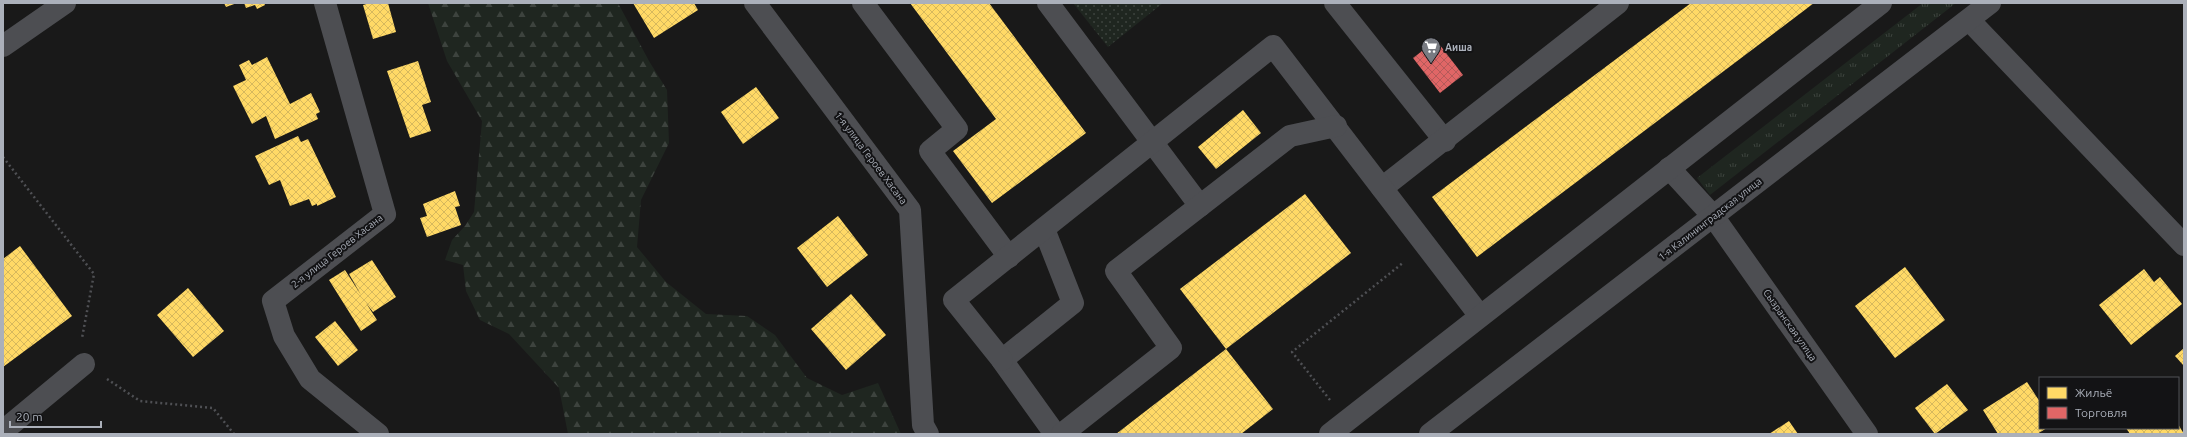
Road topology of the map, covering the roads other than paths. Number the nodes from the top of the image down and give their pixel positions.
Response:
1 (65, 3) edge
2 (325, 3) edge
3 (755, 3) edge
4 (863, 3) edge
5 (1048, 3) edge
6 (1335, 3) edge
7 (1881, 3) edge
8 (1990, 3) edge
9 (1613, 5) edge
10 (1969, 20) junction
11 (3, 46) edge
12 (1336, 126) junction
13 (1445, 141) junction
14 (1153, 142) junction
15 (1669, 168) junction
16 (1382, 188) junction
17 (1200, 206) junction
18 (1713, 216) junction
19 (1044, 229) junction
20 (2184, 245) edge
21 (1009, 257) junction
22 (1480, 316) junction
23 (1002, 360) junction
24 (84, 364) road end
25 (1338, 428) edge
26 (3, 430) edge
27 (378, 434) edge
28 (928, 434) edge
29 (1055, 434) edge
30 (1062, 434) edge
31 (1430, 434) edge
32 (1866, 434) edge

1 - 11 street
2 - 27 street, 2-я улица Героев Хасана
3 - 28 street, 1-я улица Героев Хасана
4 - 21 street
5 - 14 street
6 - 13 street
7 - 15 street
8 - 10 street, 1-я Калининградская улица
9 - 13 street
10 - 18 street, 1-я Калининградская улица
10 - 20 street
12 - 14 street
12 - 16 street
12 - 17 street
13 - 16 street
14 - 17 street
14 - 19 street
15 - 18 street, Сызранская улица
15 - 22 street
16 - 22 street
17 - 30 street
18 - 31 street, 1-я Калининградская улица
18 - 32 street, Сызранская улица
19 - 21 street
19 - 23 street
21 - 23 street
22 - 25 street
23 - 29 street
24 - 26 street

